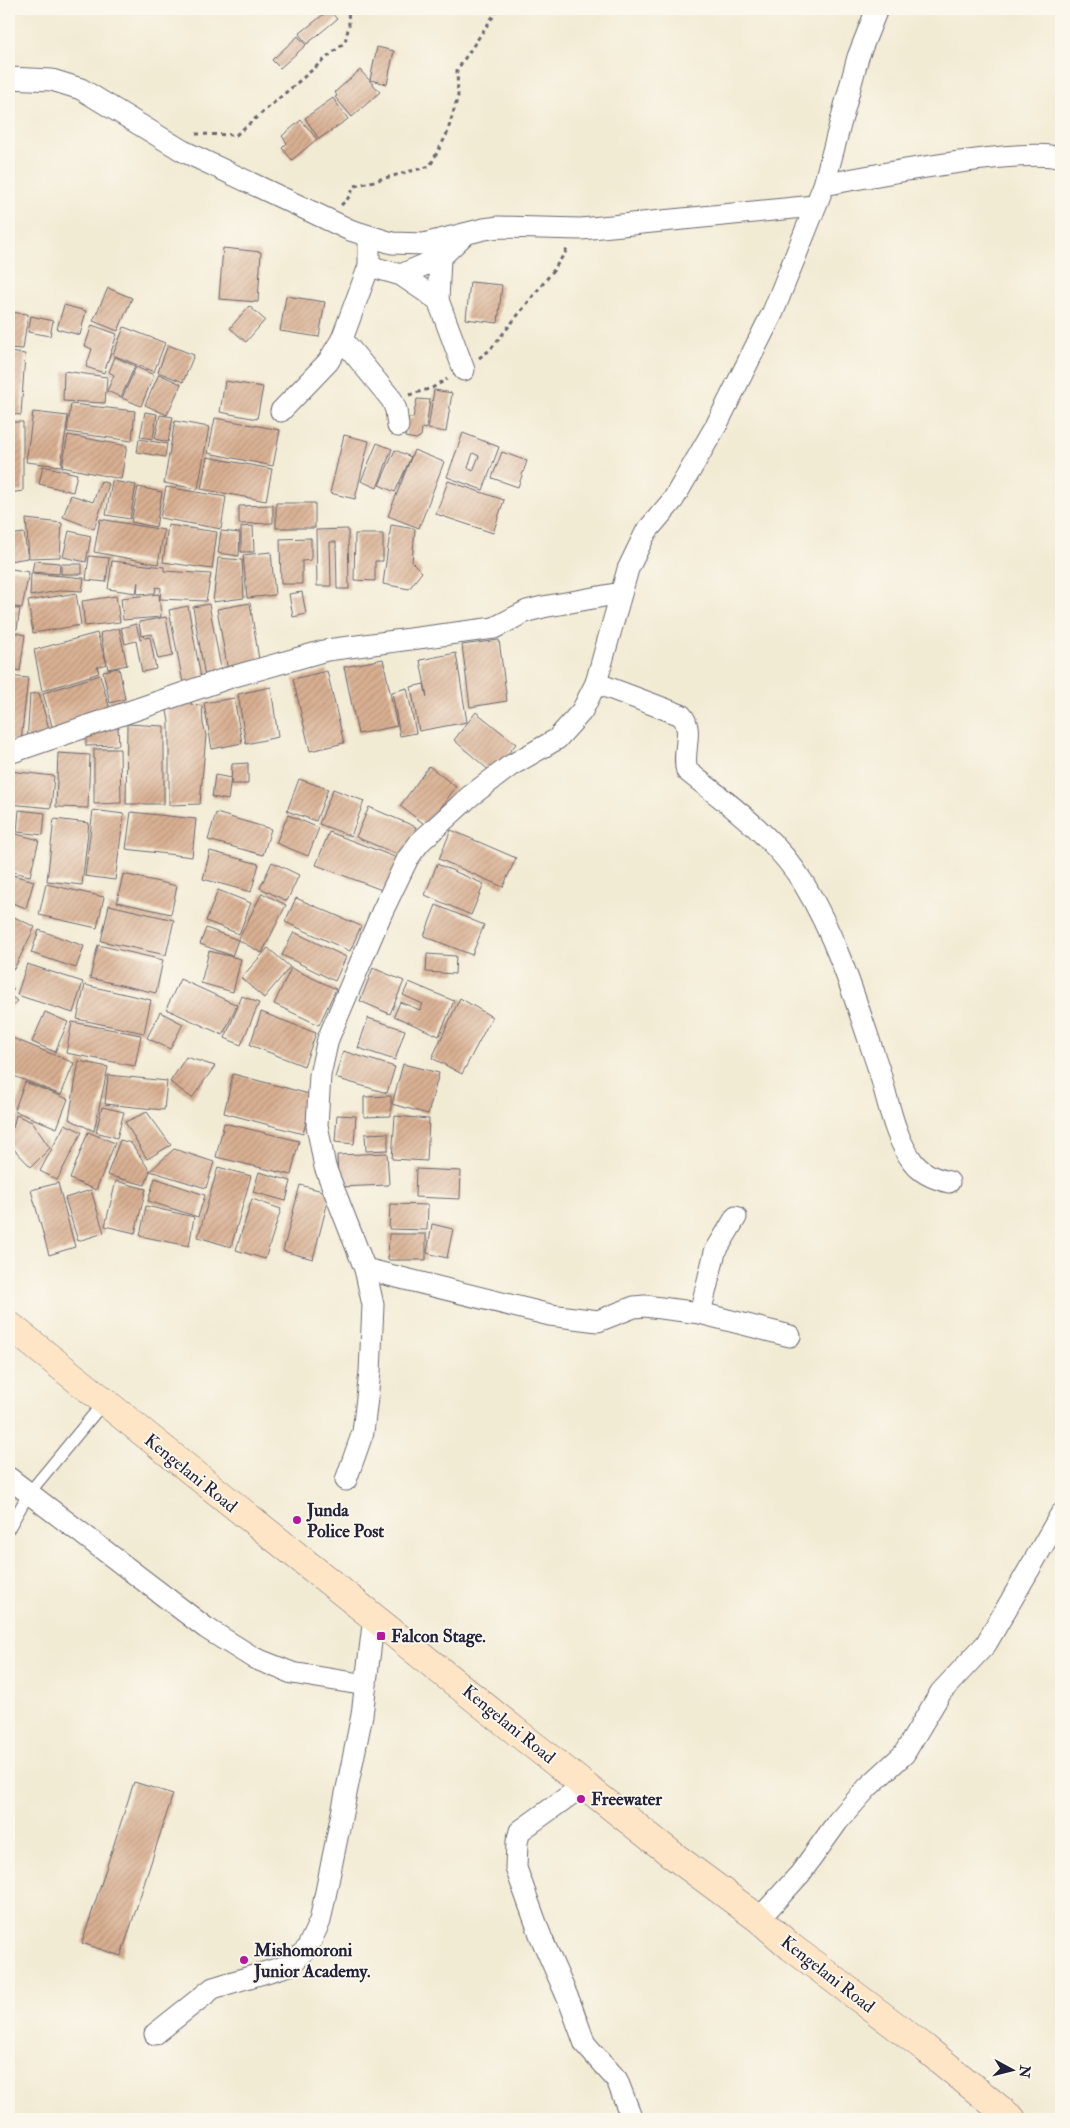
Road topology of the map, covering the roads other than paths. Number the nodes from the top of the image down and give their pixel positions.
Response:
1 (877, 9) edge
2 (9, 78) edge
3 (1061, 158) edge
4 (824, 185) junction
5 (814, 206) junction
6 (466, 234) junction
7 (369, 237) junction
8 (440, 258) junction
9 (369, 266) junction
10 (401, 275) junction
11 (438, 300) junction
12 (342, 339) junction
13 (464, 370) road end
14 (281, 411) dead end
15 (398, 426) dead end
16 (621, 593) junction
17 (596, 683) junction
18 (9, 753) edge
19 (949, 1182) dead end
20 (736, 1217) dead end
21 (365, 1269) junction
22 (700, 1313) junction
23 (9, 1325) edge
24 (790, 1336) dead end
25 (104, 1402) junction
26 (9, 1478) edge
27 (346, 1480) dead end
28 (30, 1493) junction
29 (1061, 1514) edge
30 (9, 1528) edge
31 (374, 1617) junction
32 (366, 1685) junction
33 (584, 1785) junction
34 (759, 1918) junction
35 (155, 2034) dead end
36 (632, 2119) edge
37 (1012, 2119) edge

1 - 4 street
2 - 7 street
3 - 4 street
4 - 5 street
5 - 6 street
5 - 16 street
6 - 7 street
6 - 8 street
7 - 9 street
8 - 10 street
8 - 11 street
9 - 10 street
9 - 12 street
10 - 11 street
11 - 13 street
12 - 14 street
12 - 15 street
16 - 17 street
16 - 18 street
17 - 19 street
17 - 21 street
20 - 22 street
21 - 22 street
21 - 27 street
22 - 24 street
23 - 25 main road, Kengelani Road
25 - 28 lane
25 - 31 main road, Kengelani Road
26 - 28 street
28 - 30 lane
28 - 32 street
29 - 34 street
31 - 32 street
31 - 33 main road, Kengelani Road
32 - 35 street
33 - 34 main road, Kengelani Road
33 - 36 street
34 - 37 main road, Kengelani Road

